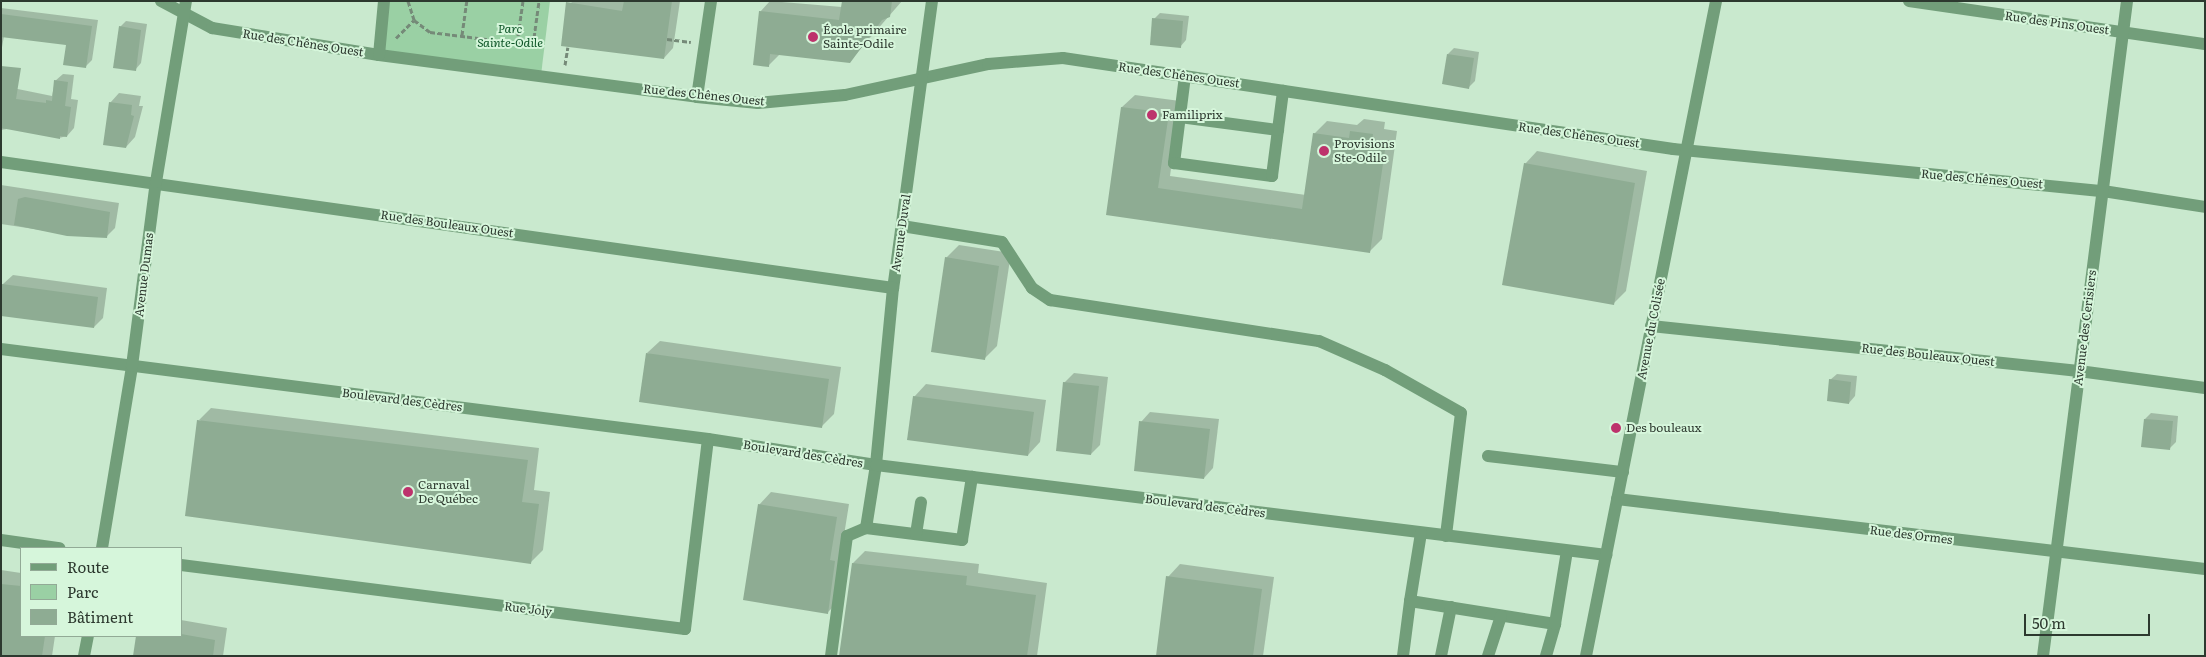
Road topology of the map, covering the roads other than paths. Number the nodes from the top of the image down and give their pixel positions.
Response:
1 (160, 1) edge
2 (384, 1) edge
3 (711, 1) edge
4 (932, 1) edge
5 (1716, 1) edge
6 (1909, 1) edge
7 (2127, 1) edge
8 (185, 7) edge
9 (2123, 33) junction
10 (2205, 44) edge
11 (379, 54) junction
12 (1185, 76) junction
13 (922, 79) junction
14 (1283, 91) junction
15 (697, 97) junction
16 (1180, 116) junction
17 (1278, 130) junction
18 (1686, 151) junction
19 (1, 162) edge
20 (156, 182) junction
21 (2103, 191) junction
22 (2205, 207) edge
23 (902, 226) junction
24 (894, 288) junction
25 (1652, 326) junction
26 (1, 349) edge
27 (132, 366) junction
28 (2079, 370) junction
29 (2205, 388) edge
30 (708, 439) junction
31 (1488, 456) dead end
32 (876, 465) junction
33 (1623, 472) junction
34 (972, 477) junction
35 (1617, 499) junction
36 (921, 502) dead end
37 (866, 528) junction
38 (1421, 533) junction
39 (916, 534) junction
40 (1446, 536) junction
41 (1, 540) edge
42 (52, 547) edge
43 (102, 547) edge
44 (1567, 551) junction
45 (2056, 552) junction
46 (1606, 555) junction
47 (182, 564) edge
48 (2205, 569) edge
49 (1410, 601) junction
50 (1451, 607) junction
51 (1501, 616) junction
52 (1556, 624) junction
53 (88, 637) edge
54 (84, 656) edge
55 (831, 656) edge
56 (1403, 656) edge
57 (1441, 656) edge
58 (1488, 656) edge
59 (1546, 656) edge
60 (1586, 656) edge
61 (2042, 656) edge

1 - 8 street, Rue des Chênes Ouest
2 - 11 street
3 - 15 street
4 - 13 street, Avenue Duval
5 - 18 street, Avenue du Colisée
6 - 9 street, Rue des Pins Ouest
7 - 9 street, Avenue des Cerisiers
8 - 11 street, Rue des Chênes Ouest
8 - 20 street, Avenue Dumas
9 - 10 street, Rue des Pins Ouest
9 - 21 street, Avenue des Cerisiers
11 - 15 street, Rue des Chênes Ouest
12 - 13 street, Rue des Chênes Ouest
12 - 14 street, Rue des Chênes Ouest
12 - 16 street
13 - 15 street, Rue des Chênes Ouest
13 - 23 street, Avenue Duval
14 - 17 street
14 - 18 street, Rue des Chênes Ouest
16 - 17 street
16 - 17 street
18 - 21 street, Rue des Chênes Ouest
18 - 25 street, Avenue du Colisée
19 - 20 street, Rue des Bouleaux Ouest
20 - 24 street, Rue des Bouleaux Ouest
20 - 27 street, Avenue Dumas
21 - 22 street, Rue des Chênes Ouest
21 - 28 street, Avenue des Cerisiers
23 - 24 street, Avenue Duval
23 - 40 street
24 - 32 street, Avenue Duval
25 - 28 street, Rue des Bouleaux Ouest
25 - 33 street, Avenue du Colisée
26 - 27 street, Boulevard des Cèdres
27 - 30 street, Boulevard des Cèdres
27 - 43 street, Avenue Dumas
28 - 29 street, Rue des Bouleaux Ouest
28 - 45 street, Avenue des Cerisiers
30 - 32 street, Boulevard des Cèdres
30 - 47 street, Rue Joly
31 - 33 street
32 - 34 street, Boulevard des Cèdres
32 - 37 street, Avenue Duval
33 - 35 street, Avenue du Colisée
34 - 38 street, Boulevard des Cèdres
34 - 39 street
35 - 45 street, Rue des Ormes
35 - 46 street, Avenue du Colisée
36 - 39 street
37 - 39 street
37 - 55 street
38 - 40 street, Boulevard des Cèdres
38 - 49 street
40 - 44 street, Boulevard des Cèdres
41 - 42 street
44 - 46 street, Boulevard des Cèdres
44 - 52 street
45 - 48 street, Rue des Ormes
45 - 61 street, Avenue des Cerisiers
46 - 60 street, Avenue du Colisée
49 - 50 street
49 - 56 street
50 - 51 street
50 - 57 street
51 - 52 street
51 - 58 street
52 - 59 street
53 - 54 street

